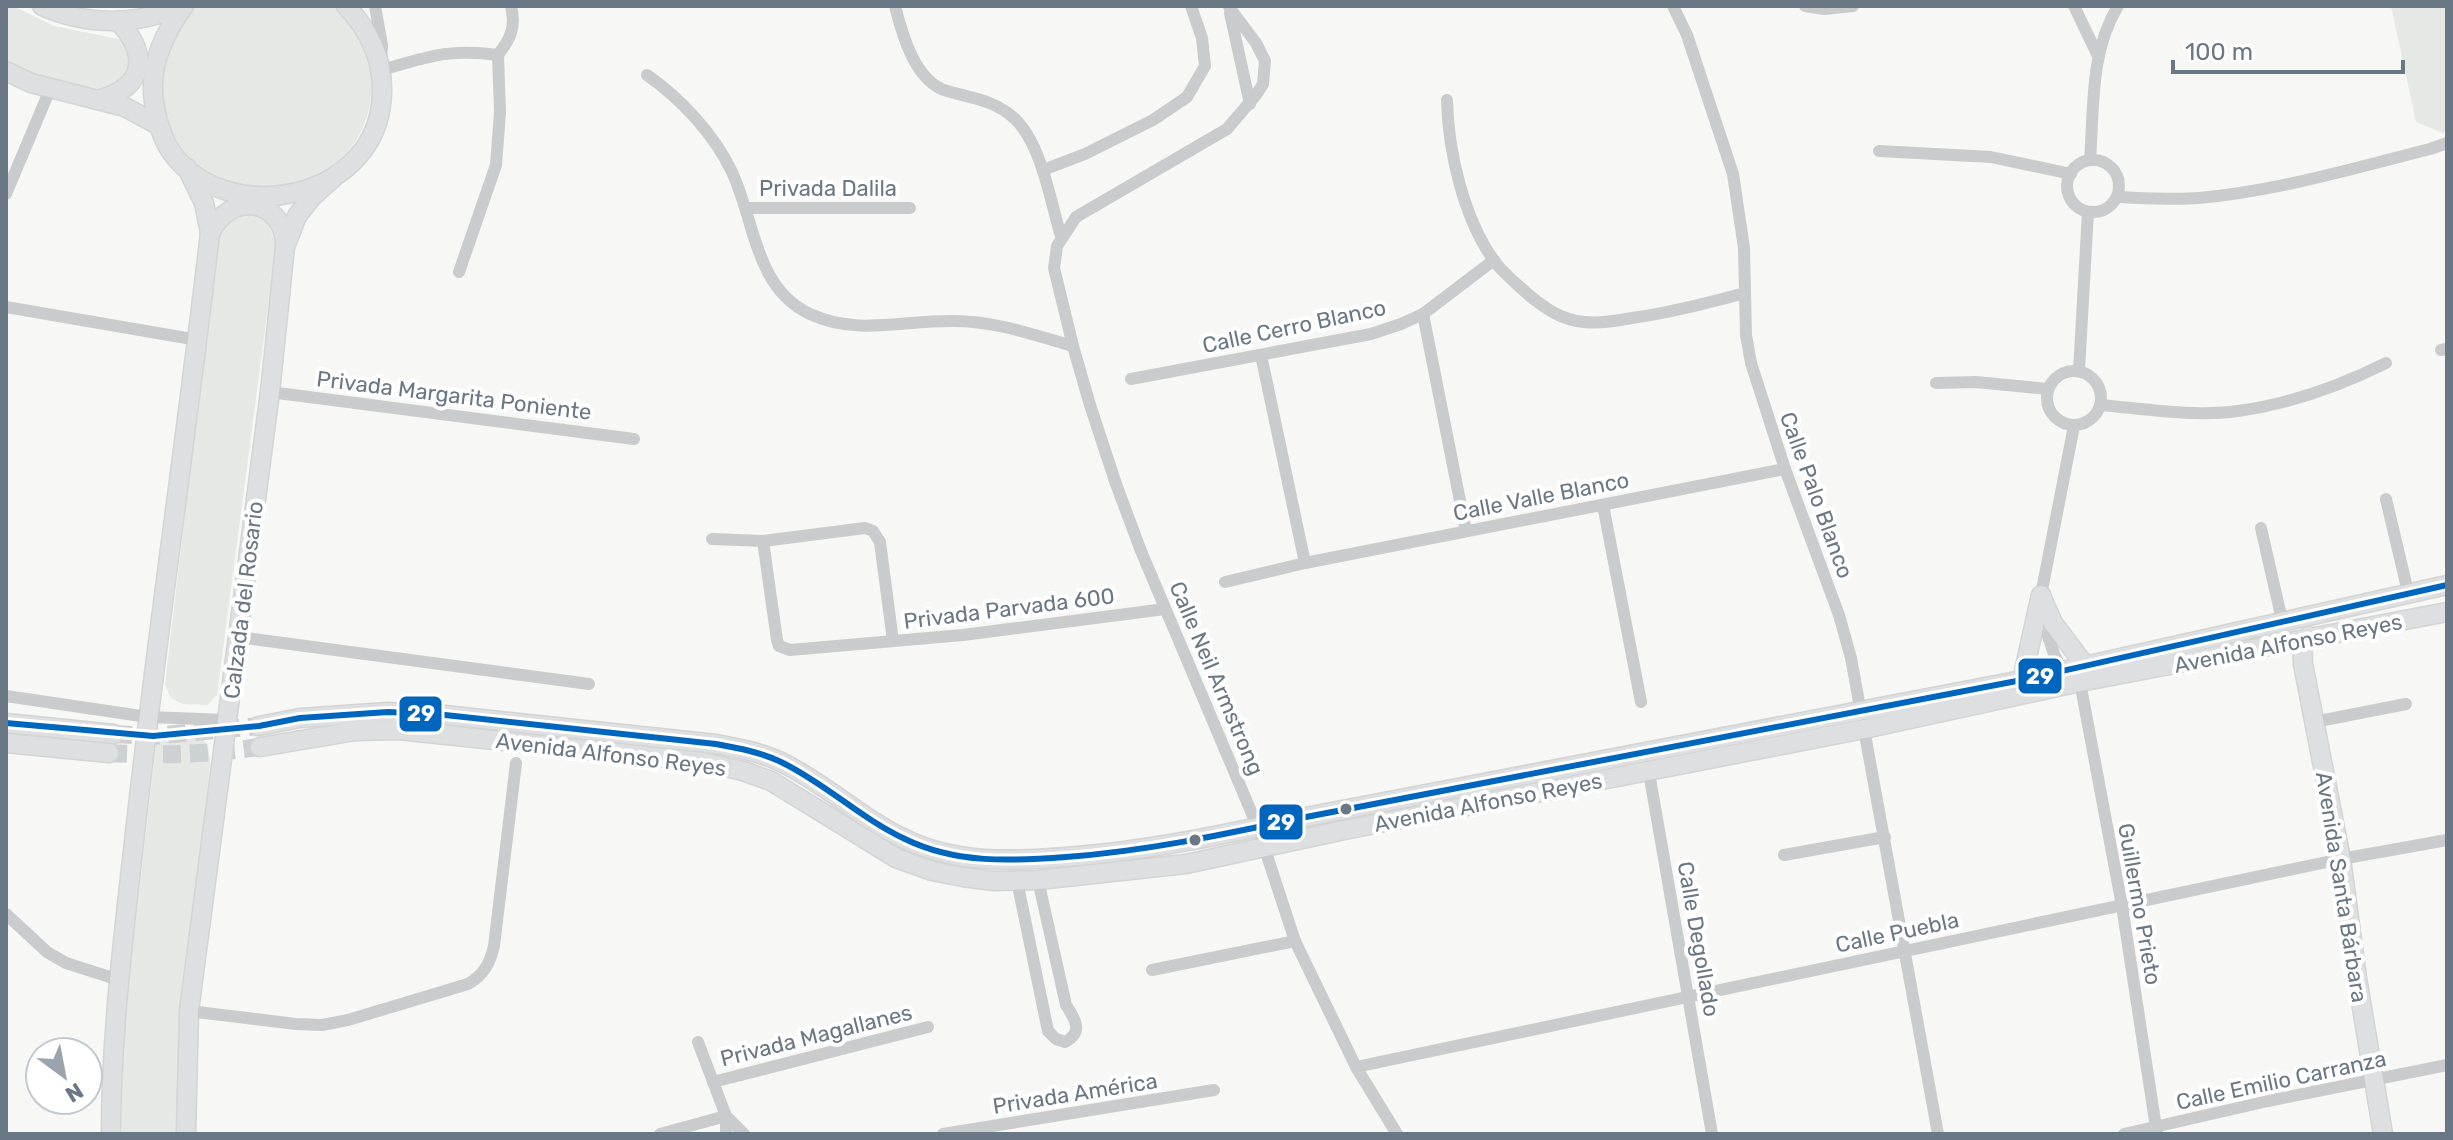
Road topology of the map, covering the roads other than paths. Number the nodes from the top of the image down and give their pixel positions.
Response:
1 (42, 6) edge
2 (182, 6) edge
3 (346, 6) edge
4 (375, 6) edge
5 (511, 6) edge
6 (895, 6) edge
7 (1191, 6) edge
8 (1229, 6) edge
9 (1673, 6) edge
10 (1805, 6) edge
11 (1853, 6) edge
12 (2074, 6) edge
13 (2118, 6) edge
14 (119, 22) junction
15 (2097, 54) junction
16 (498, 55) junction
17 (381, 66) junction
18 (6, 71) edge
19 (647, 75) dead end
20 (51, 87) junction
21 (101, 99) junction
22 (1447, 100) dead end
23 (1250, 104) junction
24 (158, 125) junction
25 (2447, 143) edge
26 (1879, 151) dead end
27 (2090, 160) junction
28 (187, 168) junction
29 (1043, 170) junction
30 (2071, 174) junction
31 (333, 178) junction
32 (6, 194) edge
33 (2118, 197) junction
34 (747, 208) junction
35 (910, 208) dead end
36 (2088, 212) junction
37 (210, 233) junction
38 (1061, 236) junction
39 (285, 247) junction
40 (1494, 260) junction
41 (459, 272) dead end
42 (1745, 293) junction
43 (6, 307) edge
44 (1423, 314) junction
45 (198, 340) junction
46 (1073, 346) junction
47 (1261, 355) junction
48 (2386, 363) dead end
49 (2079, 371) junction
50 (1131, 379) dead end
51 (1936, 383) dead end
52 (2048, 389) junction
53 (270, 392) junction
54 (2101, 405) junction
55 (2074, 426) junction
56 (634, 439) dead end
57 (1785, 469) junction
58 (2386, 499) dead end
59 (1603, 505) junction
60 (2261, 528) dead end
61 (1466, 531) junction
62 (712, 539) dead end
63 (763, 541) junction
64 (1305, 563) junction
65 (1225, 582) dead end
66 (2447, 585) edge
67 (2408, 592) junction
68 (2041, 595) junction
69 (1165, 609) junction
70 (2447, 612) edge
71 (2282, 620) junction
72 (238, 637) junction
73 (893, 641) junction
74 (2302, 641) junction
75 (2062, 669) junction
76 (2082, 673) junction
77 (2022, 680) junction
78 (589, 684) dead end
79 (6, 696) edge
80 (1641, 702) dead end
81 (2406, 704) dead end
82 (1861, 709) junction
83 (148, 717) junction
84 (227, 720) junction
85 (2314, 722) junction
86 (6, 723) edge
87 (259, 726) tunnel mouth
88 (1864, 729) junction
89 (114, 734) tunnel mouth
90 (6, 743) edge
91 (260, 747) tunnel mouth
92 (1646, 752) junction
93 (109, 753) tunnel mouth
94 (516, 763) dead end
95 (1649, 771) junction
96 (1258, 828) junction
97 (1885, 837) junction
98 (2447, 840) edge
99 (1265, 847) junction
100 (1784, 855) dead end
101 (2341, 859) junction
102 (1038, 880) junction
103 (1017, 881) junction
104 (2122, 906) junction
105 (6, 914) edge
106 (1295, 941) junction
107 (1905, 951) junction
108 (1152, 970) dead end
109 (119, 980) junction
110 (1688, 996) junction
111 (189, 1011) junction
112 (928, 1027) dead end
113 (698, 1042) dead end
114 (2447, 1065) edge
115 (1356, 1067) junction
116 (2373, 1080) junction
117 (713, 1082) junction
118 (1214, 1090) dead end
119 (726, 1116) junction
120 (2156, 1131) edge
121 (111, 1134) edge
122 (186, 1134) edge
123 (660, 1134) edge
124 (726, 1134) edge
125 (744, 1134) edge
126 (943, 1134) edge
127 (1397, 1134) edge
128 (1712, 1134) edge
129 (1938, 1134) edge
130 (2124, 1134) edge
131 (2383, 1134) edge

1 - 14 main road, Calzada del Rosario
2 - 14 main road, Calzada del Rosario
2 - 24 main road, Calzada del Rosario
3 - 17 main road, Calzada del Rosario
4 - 17 street
5 - 16 street
6 - 29 street
7 - 29 street
8 - 23 street
8 - 23 street
9 - 42 street, Calle Palo Blanco
10 - 11 street
12 - 15 street
13 - 15 street
14 - 21 main road
15 - 27 street
16 - 17 street
16 - 41 street
17 - 31 main road, Calzada del Rosario
18 - 20 main road
19 - 34 street
20 - 21 main road
20 - 32 street
21 - 24 main road
22 - 40 street
23 - 38 street
24 - 28 main road, Calzada del Rosario
25 - 33 street
26 - 30 street
27 - 30 street
27 - 33 street
28 - 31 main road, Calzada del Rosario
28 - 37 main road, Calzada del Rosario
29 - 38 street
30 - 36 street
31 - 39 main road, Calzada del Rosario
33 - 36 street
34 - 35 street, Privada Dalila
34 - 46 street
36 - 49 street
37 - 39 main road
37 - 45 main road, Calzada del Rosario
38 - 46 street, Calle Neil Armstrong
39 - 53 main road, Calzada del Rosario
40 - 42 street
40 - 44 street, Calle Cerro Blanco
42 - 57 street, Calle Palo Blanco
43 - 45 street
44 - 47 street, Calle Cerro Blanco
44 - 61 street
45 - 83 main road, Calzada del Rosario
46 - 69 street, Calle Neil Armstrong
47 - 50 street, Calle Cerro Blanco
47 - 64 street
48 - 54 street
49 - 52 street
49 - 54 street
51 - 52 street
52 - 55 street
53 - 56 street, Privada Margarita Poniente
53 - 72 main road, Calzada del Rosario
54 - 55 street
55 - 68 street
57 - 59 street, Calle Valle Blanco
57 - 82 street, Calle Palo Blanco
58 - 67 street
59 - 61 street, Calle Valle Blanco
59 - 80 street
60 - 71 street
61 - 64 street, Calle Valle Blanco
62 - 63 street, Privada Parvada 600
63 - 73 street
63 - 73 street, Privada Parvada 600
64 - 65 street, Calle Valle Blanco
66 - 67 main road, Avenida Alfonso Reyes
67 - 71 main road, Avenida Alfonso Reyes
67 - 74 main road
68 - 75 street
68 - 76 main road
68 - 77 main road
69 - 73 street, Privada Parvada 600
69 - 96 street, Calle Neil Armstrong
70 - 74 main road, Avenida Alfonso Reyes
71 - 76 main road, Avenida Alfonso Reyes
72 - 78 street
72 - 84 main road, Calzada del Rosario
74 - 76 main road, Avenida Alfonso Reyes
74 - 85 main road, Avenida Santa Bárbara
75 - 76 main road, Avenida Alfonso Reyes
75 - 77 main road, Avenida Alfonso Reyes
76 - 88 main road, Avenida Alfonso Reyes
76 - 104 street, Guillermo Prieto
77 - 82 main road, Avenida Alfonso Reyes
79 - 83 street
81 - 85 street
82 - 88 street, Calle Palo Blanco
82 - 92 main road, Avenida Alfonso Reyes
83 - 84 street
83 - 109 main road, Calzada del Rosario
84 - 111 main road, Calzada del Rosario
85 - 101 main road, Avenida Santa Bárbara
86 - 89 main road
87 - 96 main road, Avenida Alfonso Reyes
88 - 95 main road, Avenida Alfonso Reyes
88 - 97 street, Calle Palo Blanco
90 - 93 main road
91 - 103 main road, Avenida Alfonso Reyes
92 - 95 street, Calle Degollado
92 - 96 main road, Avenida Alfonso Reyes
94 - 111 street
95 - 99 main road, Avenida Alfonso Reyes
95 - 110 street, Calle Degollado
96 - 99 street, Calle Neil Armstrong
97 - 100 street
97 - 107 street, Calle Palo Blanco
98 - 101 street, Calle Puebla
99 - 102 main road, Avenida Alfonso Reyes
99 - 106 street, Calle Neil Armstrong
101 - 104 street, Calle Puebla
101 - 116 main road, Avenida Santa Bárbara
102 - 103 main road, Avenida Alfonso Reyes
102 - 103 street
104 - 107 street, Calle Puebla
104 - 120 street, Guillermo Prieto
105 - 109 street
106 - 108 street
106 - 115 street, Calle Neil Armstrong
107 - 110 street, Calle Puebla
107 - 129 street, Calle Palo Blanco
109 - 121 main road, Calzada del Rosario
110 - 115 street, Calle Puebla
110 - 128 street, Calle Degollado
111 - 122 main road, Calzada del Rosario
112 - 117 street, Privada Magallanes
113 - 117 street
114 - 116 street, Calle Emilio Carranza
115 - 127 street, Calle Neil Armstrong
116 - 120 street, Calle Emilio Carranza
116 - 131 main road, Avenida Santa Bárbara
117 - 119 street
118 - 126 street, Privada América
119 - 123 street
119 - 124 street
119 - 125 street
120 - 130 street, Calle Emilio Carranza

